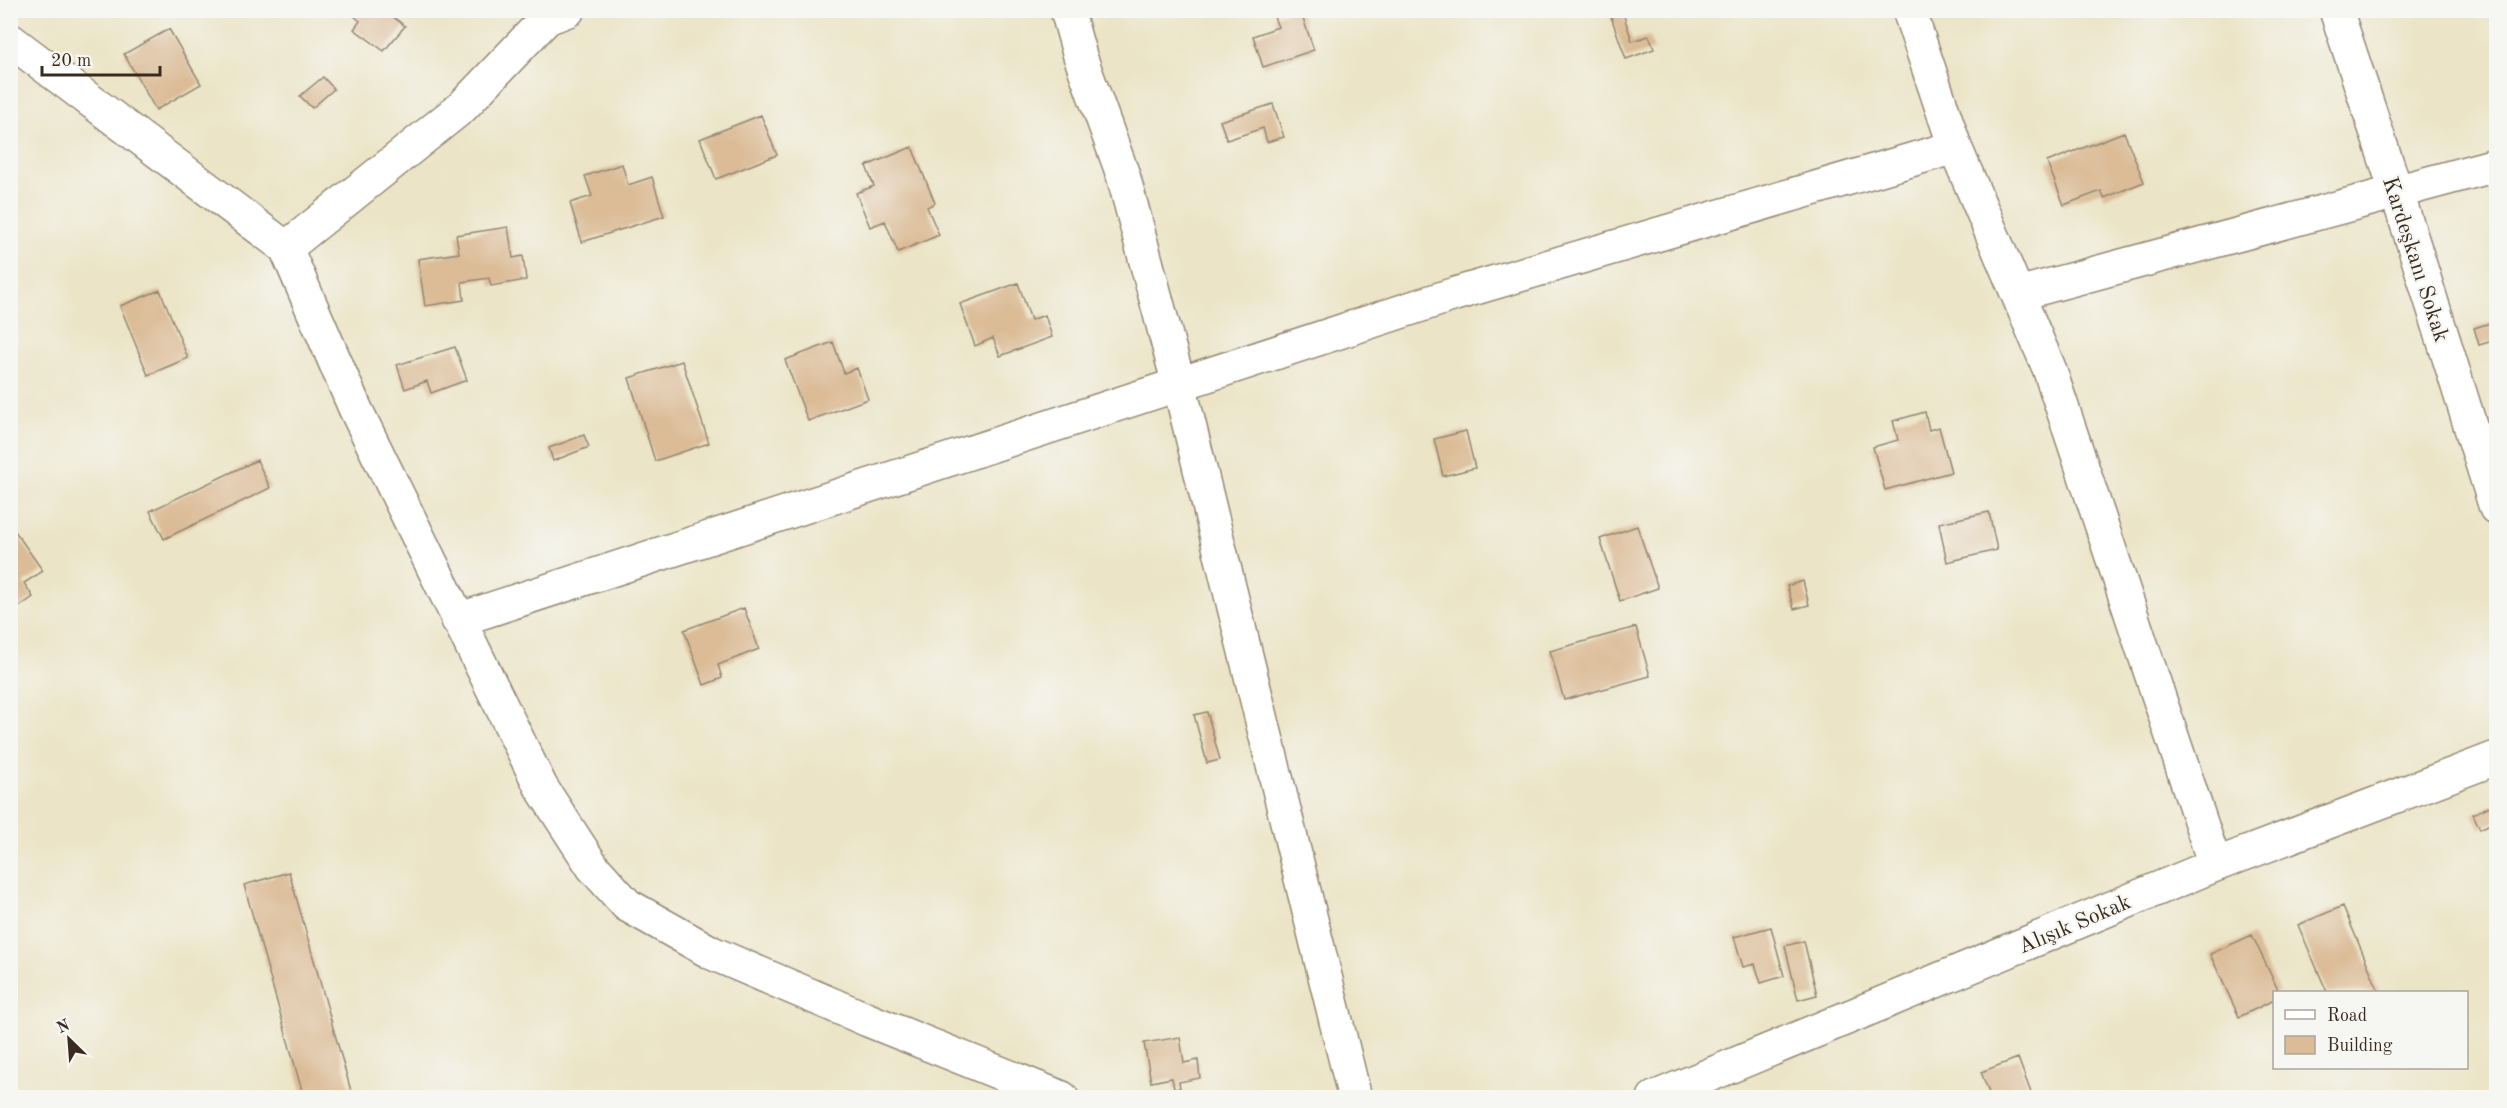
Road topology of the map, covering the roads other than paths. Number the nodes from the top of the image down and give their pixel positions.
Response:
1 (1066, 10) edge
2 (1909, 10) edge
3 (2336, 10) edge
4 (552, 13) edge
5 (10, 40) edge
6 (1955, 147) junction
7 (2496, 165) edge
8 (2396, 190) junction
9 (286, 249) junction
10 (2018, 294) junction
11 (1179, 385) junction
12 (2496, 508) edge
13 (458, 620) junction
14 (2496, 758) edge
15 (2215, 865) junction
16 (1062, 1098) edge
17 (1355, 1098) edge
18 (1654, 1098) edge

1 - 11 street
2 - 6 street
3 - 8 street, Kardeşkanı Sokak
4 - 9 street
5 - 9 street
6 - 10 street
6 - 11 street
7 - 8 street
8 - 10 street
8 - 12 street, Kardeşkanı Sokak
9 - 13 street
10 - 15 street
11 - 13 street
11 - 17 street
13 - 16 street
14 - 15 street, Alışık Sokak
15 - 18 street, Alışık Sokak

